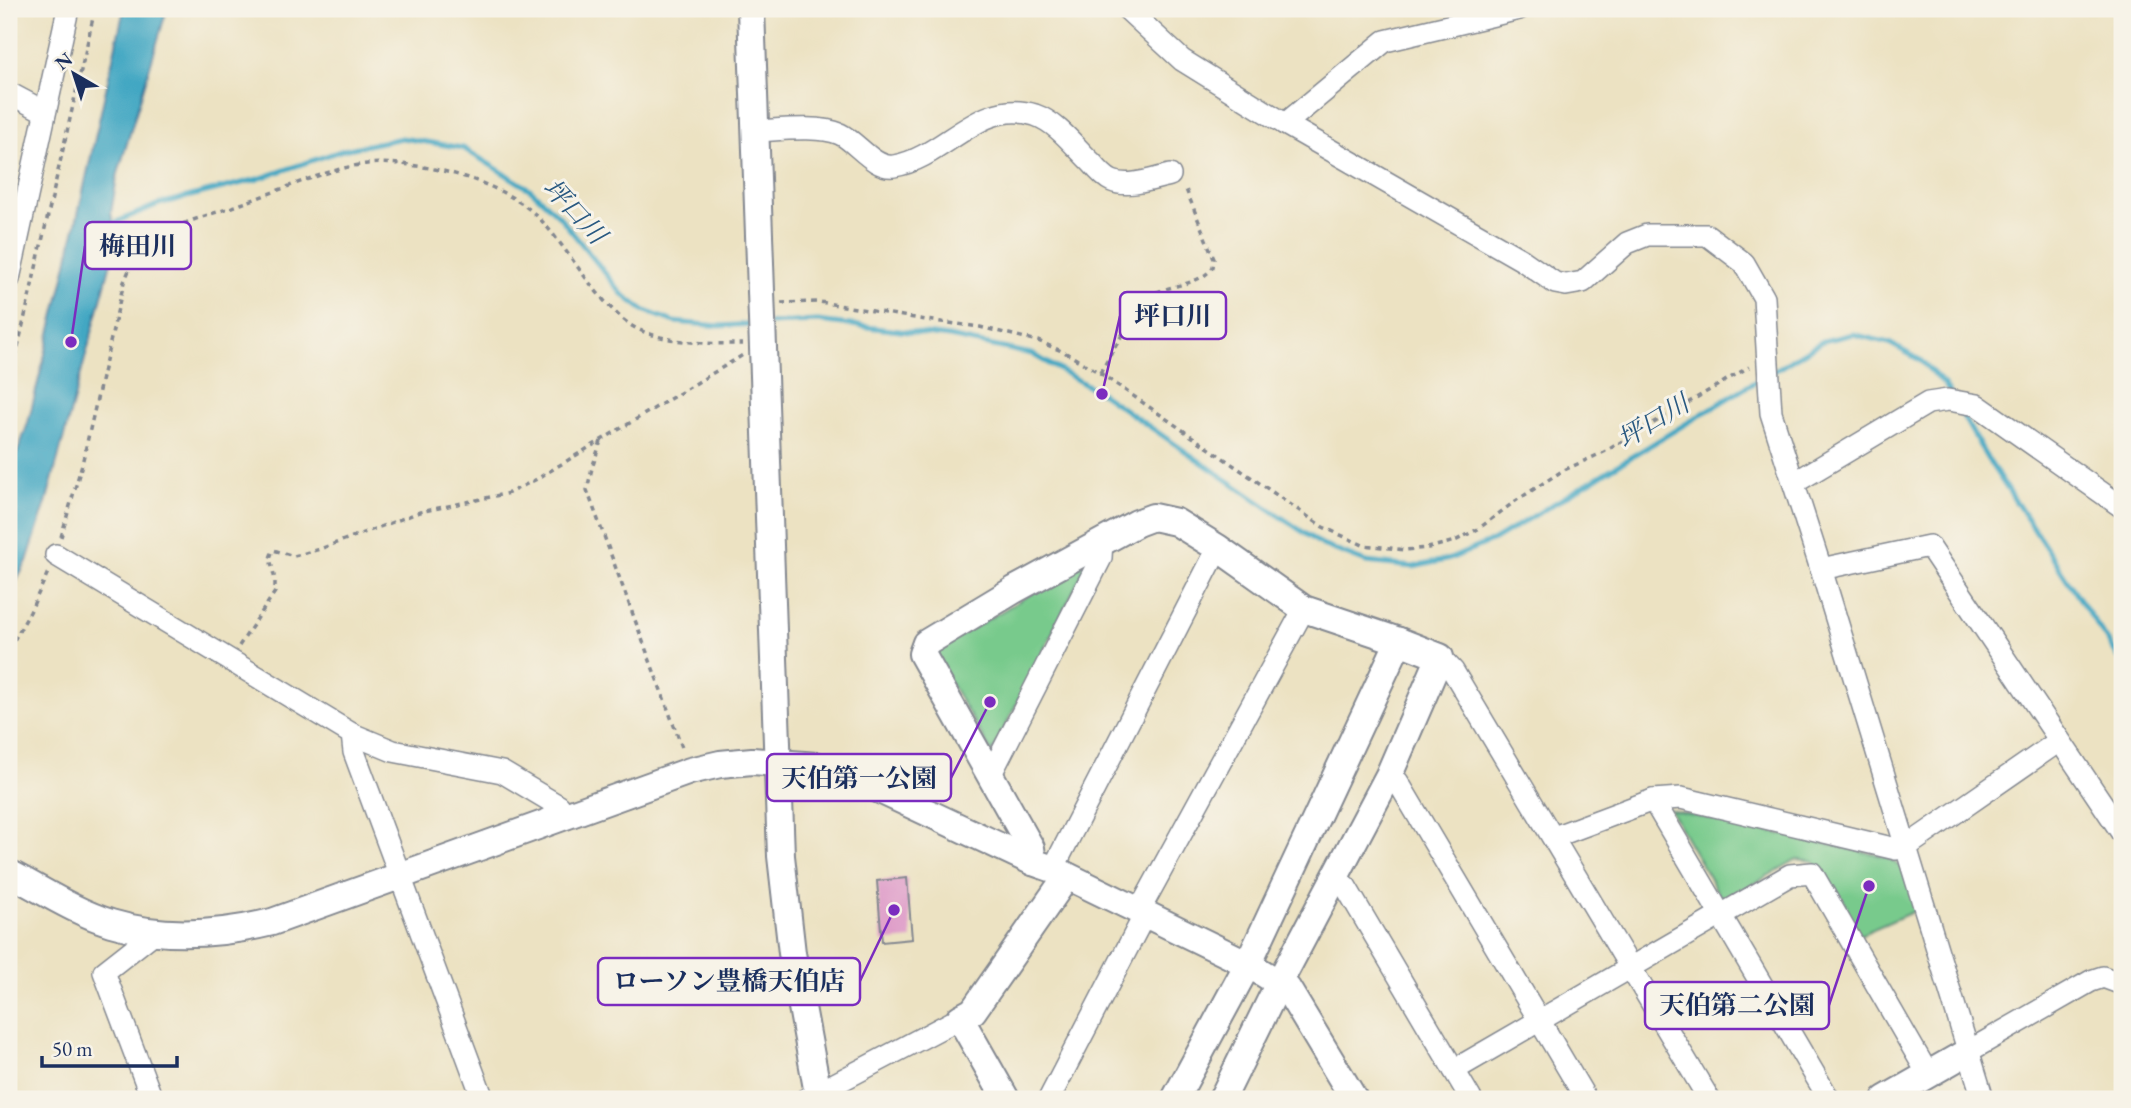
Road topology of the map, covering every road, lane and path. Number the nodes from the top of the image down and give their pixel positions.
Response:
1 (68, 9) edge
2 (95, 9) edge
3 (751, 9) edge
4 (1127, 9) edge
5 (1519, 9) edge
6 (9, 93) edge
7 (45, 112) junction
8 (1285, 124) junction
9 (755, 131) junction
10 (1170, 176) joint
11 (9, 279) edge
12 (762, 307) junction
13 (763, 343) junction
14 (1768, 361) junction
15 (1100, 373) junction
16 (9, 386) edge
17 (602, 439) junction
18 (1794, 484) junction
19 (2122, 507) edge
20 (1102, 541) junction
21 (1218, 548) junction
22 (56, 555) junction
23 (1821, 569) junction
24 (1304, 609) junction
25 (1399, 641) junction
26 (9, 649) edge
27 (1440, 657) junction
28 (230, 659) junction
29 (352, 734) junction
30 (2059, 741) junction
31 (778, 762) junction
32 (690, 771) junction
33 (991, 774) junction
34 (1389, 775) junction
35 (1653, 800) junction
36 (566, 816) junction
37 (2122, 833) edge
38 (1554, 837) junction
39 (1906, 848) junction
40 (1051, 869) junction
41 (9, 873) edge
42 (400, 875) junction
43 (1335, 878) junction
44 (1142, 912) junction
45 (1720, 915) junction
46 (155, 932) junction
47 (1248, 964) junction
48 (1630, 967) junction
49 (1279, 983) junction
50 (2122, 985) edge
51 (960, 1018) junction
52 (1540, 1020) junction
53 (1969, 1051) junction
54 (1454, 1070) junction
55 (1928, 1074) junction
56 (1229, 1095) edge
57 (814, 1098) edge
58 (152, 1099) edge
59 (484, 1099) edge
60 (1006, 1099) edge
61 (1049, 1099) edge
62 (1175, 1099) edge
63 (1354, 1099) edge
64 (1471, 1099) edge
65 (1586, 1099) edge
66 (1709, 1099) edge
67 (1829, 1099) edge
68 (1885, 1099) edge
69 (1983, 1099) edge

1 - 7 street
2 - 16 path
3 - 9 street
4 - 8 street
5 - 8 street
6 - 7 street
7 - 11 street
8 - 14 street
9 - 10 street
9 - 12 street
10 - 15 path
12 - 13 street
12 - 15 path
13 - 17 path
13 - 22 path
13 - 31 street
14 - 15 path
14 - 18 street
17 - 28 path
17 - 32 path
18 - 19 street
18 - 23 street
20 - 21 street
20 - 33 street
20 - 33 street
21 - 24 street
21 - 40 street
22 - 26 path
22 - 28 street
23 - 30 street
23 - 39 street
24 - 25 street
24 - 44 street
25 - 27 street
25 - 47 street
27 - 34 street
27 - 38 street
28 - 29 street
29 - 36 street
29 - 42 street
30 - 37 street
30 - 39 street
31 - 32 street
31 - 40 street
31 - 57 street
32 - 36 street
33 - 40 street
34 - 43 street
34 - 52 street
35 - 38 street
35 - 39 street
35 - 45 street
36 - 42 street
38 - 48 street
39 - 53 street
40 - 44 street
40 - 51 street
41 - 46 street
42 - 46 street
42 - 59 street
43 - 49 street
43 - 54 street
44 - 47 street
44 - 61 street
45 - 48 street
45 - 55 street
45 - 67 street
46 - 58 street
47 - 49 street
47 - 62 street
48 - 52 street
48 - 66 street
49 - 56 street
49 - 63 street
50 - 53 street
51 - 57 street
51 - 60 street
52 - 54 street
52 - 65 street
53 - 55 street
53 - 69 street
54 - 64 street
55 - 68 street

